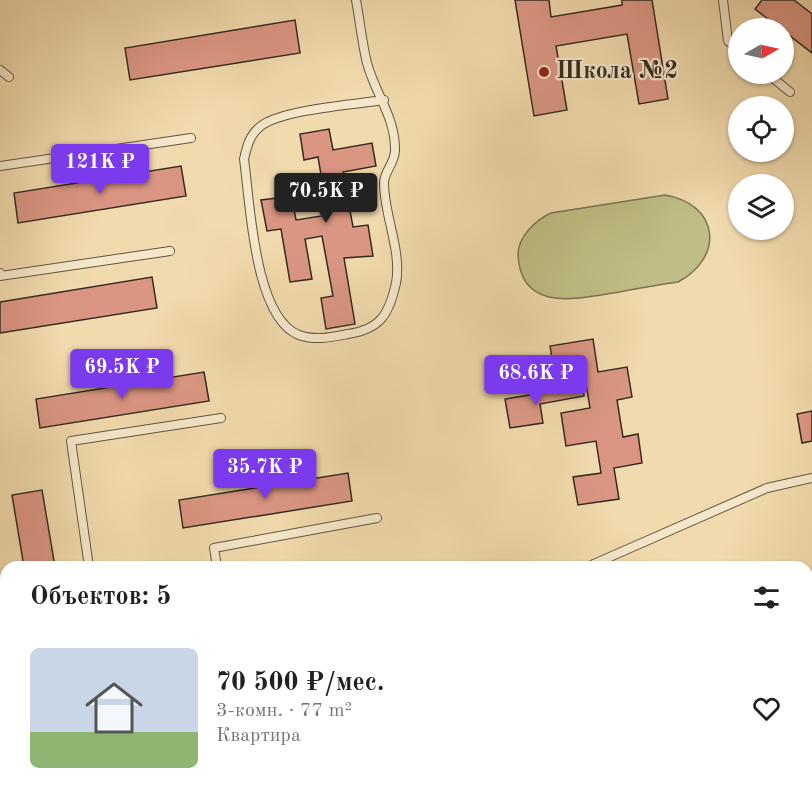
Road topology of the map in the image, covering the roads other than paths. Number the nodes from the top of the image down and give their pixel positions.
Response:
1 (356, 0) edge
2 (723, 0) edge
3 (728, 41) edge
4 (0, 70) edge
5 (9, 77) dead end
6 (780, 84) edge
7 (790, 92) dead end
8 (384, 100) junction
9 (191, 138) dead end
10 (0, 166) edge
11 (170, 251) dead end
12 (0, 275) edge
13 (221, 418) dead end
14 (812, 478) edge
15 (377, 518) dead end
16 (88, 561) edge
17 (216, 561) edge
18 (601, 561) edge

1 - 8 lane
2 - 3 lane
4 - 5 lane
6 - 7 lane
8 - 8 lane
9 - 10 lane
11 - 12 lane
13 - 16 lane
14 - 18 lane
15 - 17 lane

